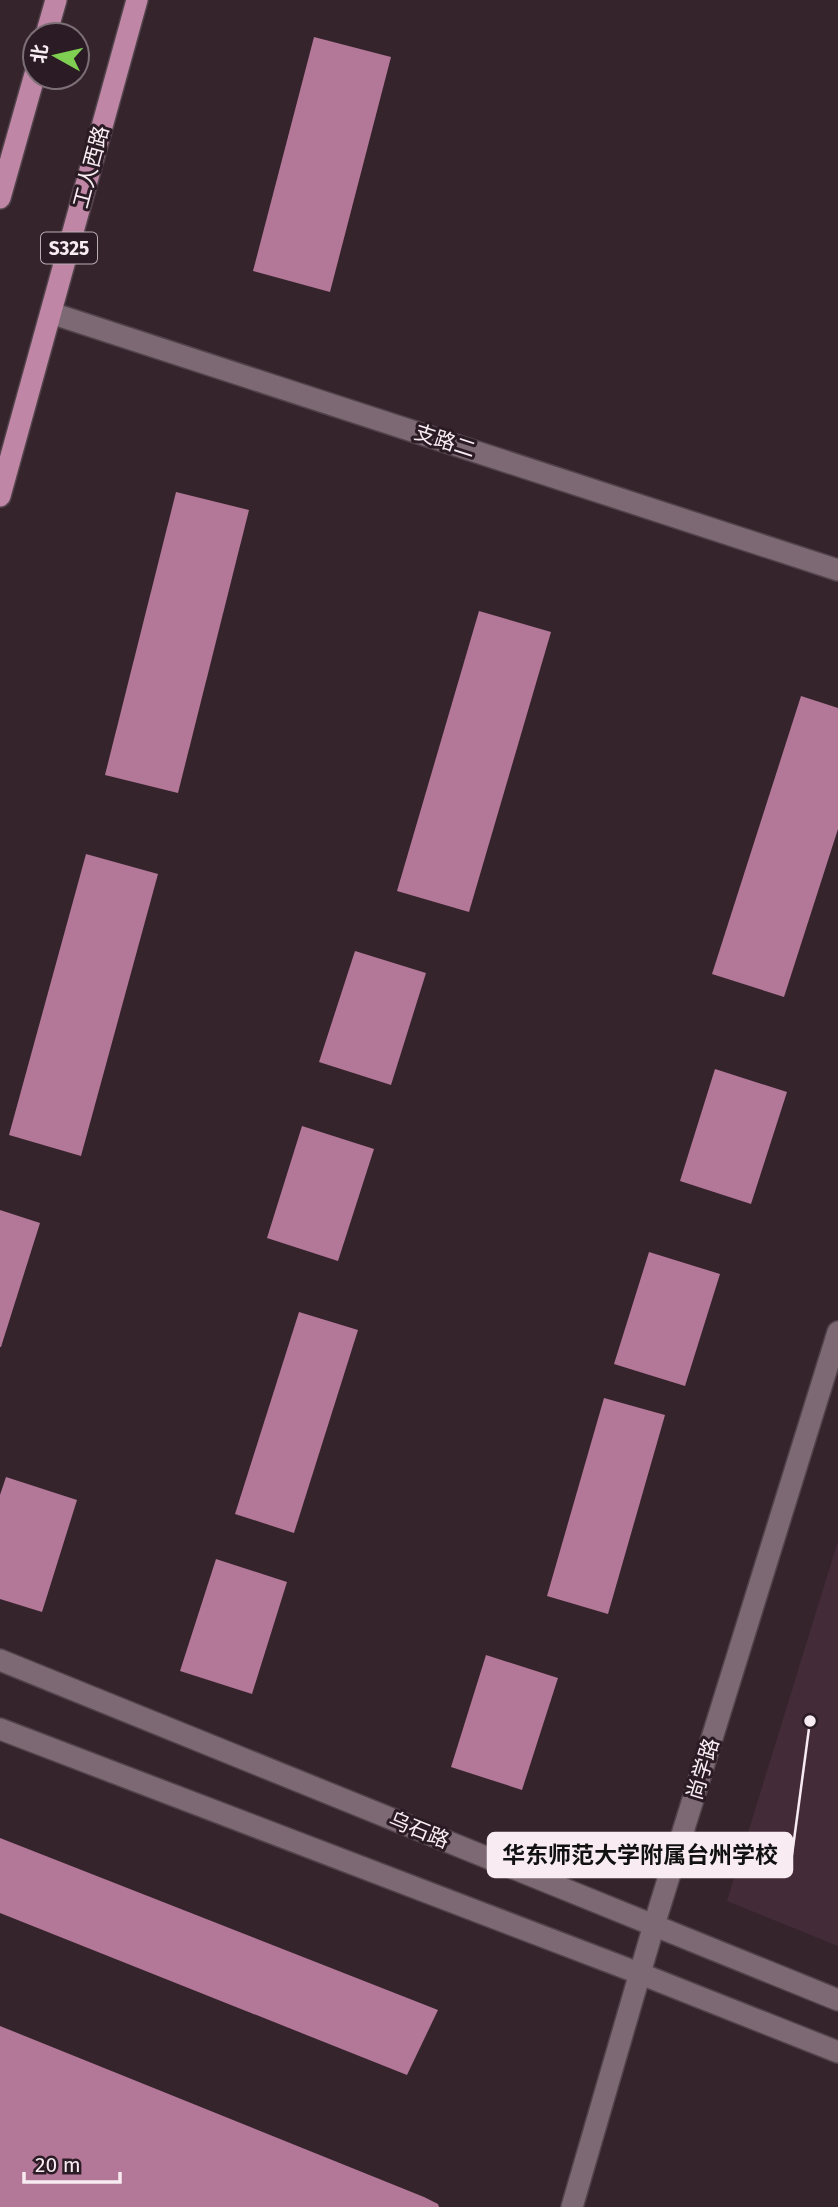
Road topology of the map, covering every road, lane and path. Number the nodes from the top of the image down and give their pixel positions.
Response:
1 (56, 0) edge
2 (137, 0) edge
3 (50, 21) edge
4 (30, 91) edge
5 (0, 198) edge
6 (51, 313) junction
7 (0, 496) edge
8 (838, 570) edge
9 (838, 1332) edge
10 (0, 1660) edge
11 (0, 1729) edge
12 (654, 1925) junction
13 (641, 1974) junction
14 (838, 2000) edge
15 (838, 2052) edge
16 (572, 2207) edge

1 - 3 main road
2 - 6 main road, 工人西路 / S325
4 - 5 main road
6 - 7 main road, 工人西路 / S325
6 - 8 street, 支路二
9 - 12 street, 尚学路
10 - 12 street, 乌石路
11 - 13 street
12 - 13 street, 尚学路
12 - 14 street, 乌石路
13 - 15 street
13 - 16 street, 尚学路

